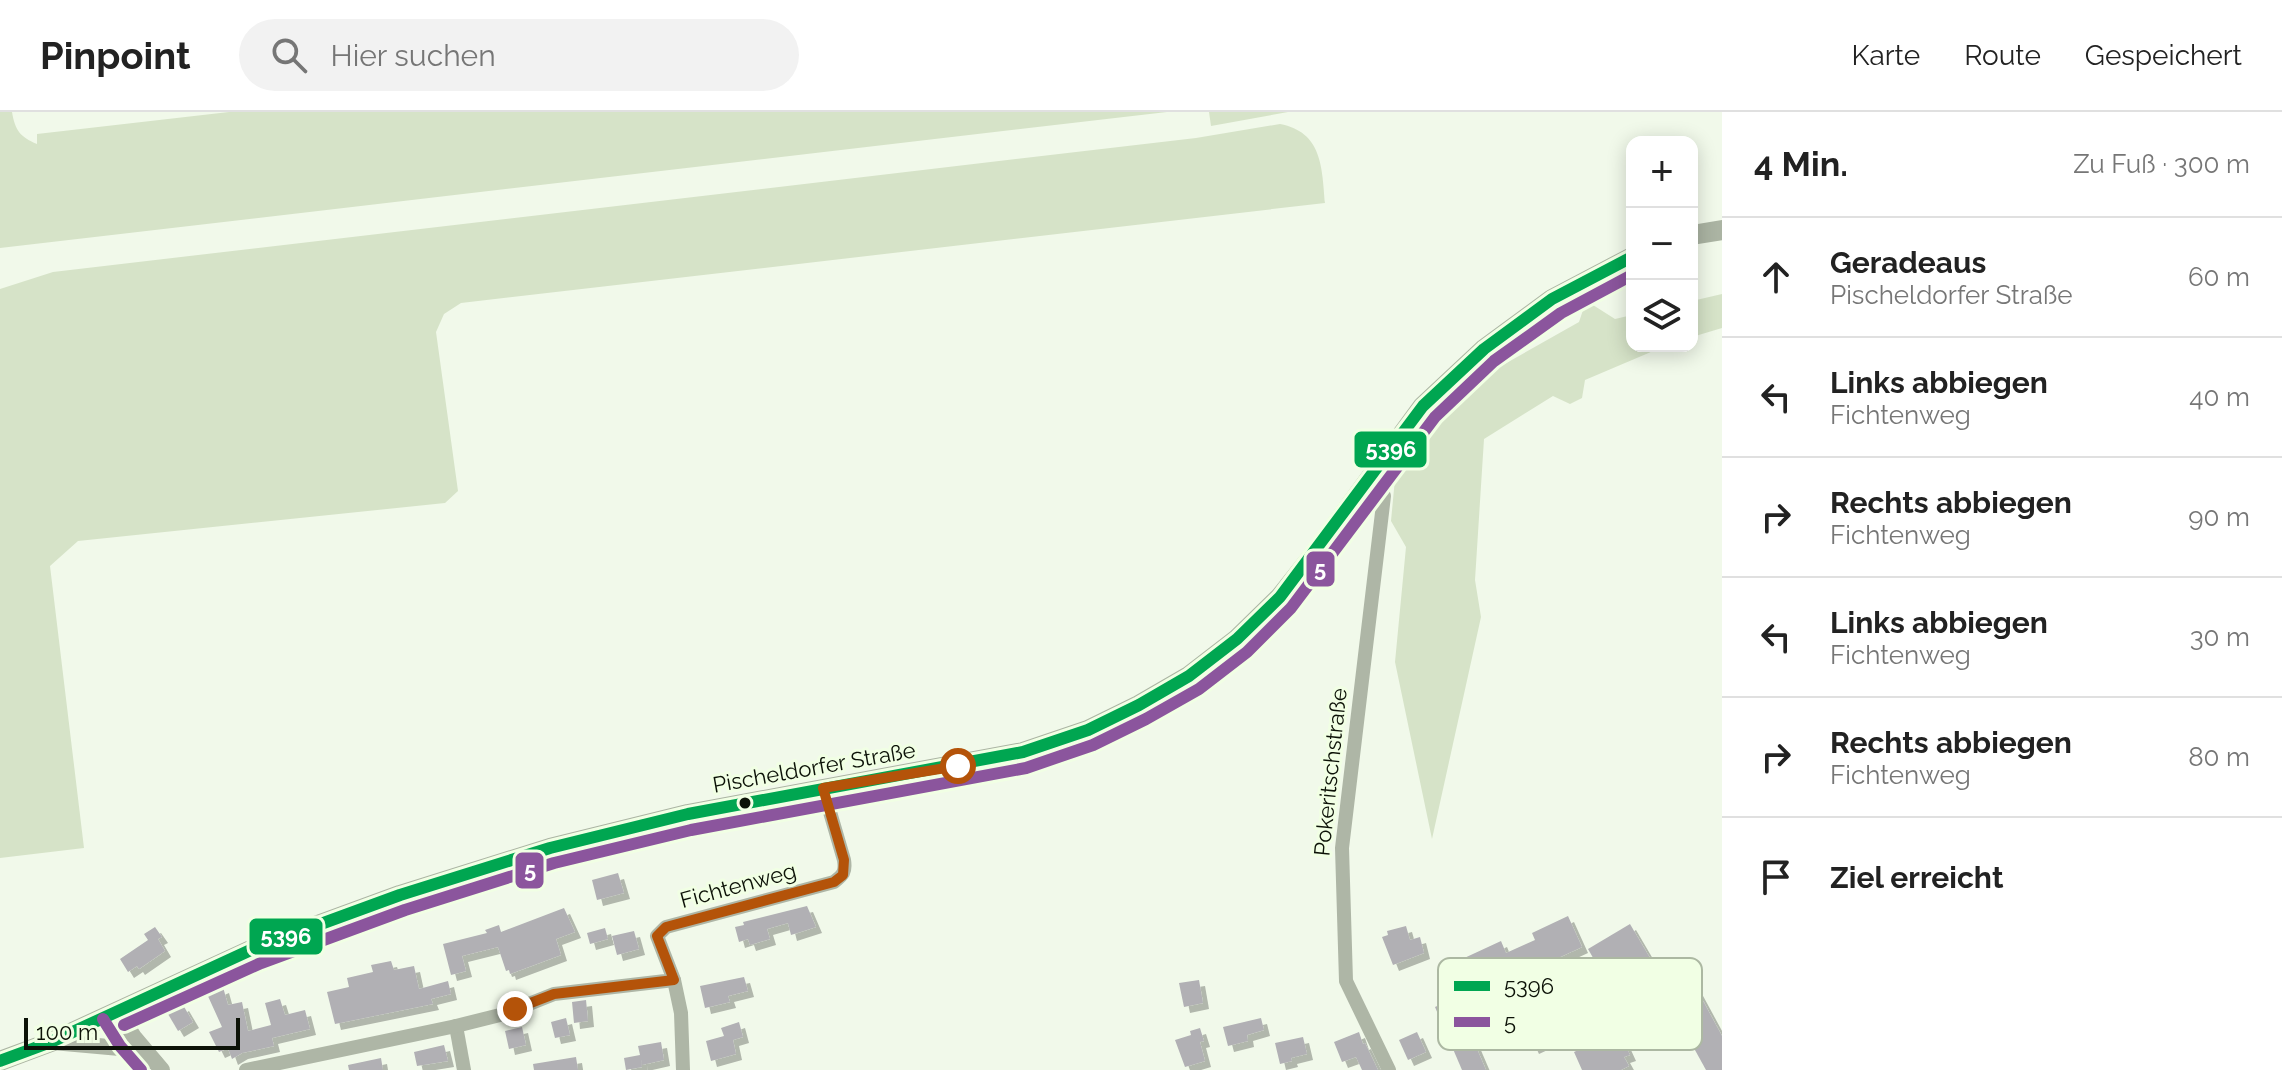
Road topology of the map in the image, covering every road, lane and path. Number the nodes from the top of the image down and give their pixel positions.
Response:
1 (1722, 230) edge
2 (1698, 234) edge
3 (1626, 260) edge
4 (1373, 472) junction
5 (823, 788) junction
6 (674, 980) junction
7 (117, 1010) junction
8 (456, 1026) junction
9 (51, 1042) junction
10 (0, 1061) edge
11 (158, 1066) edge
12 (246, 1070) edge
13 (464, 1070) edge
14 (683, 1070) edge
15 (1389, 1070) edge

1 - 2 main road
3 - 4 main road, Pischeldorfer Straße
4 - 5 main road, Pischeldorfer Straße
4 - 15 street, Pokeritschstraße
5 - 6 street, Fichtenweg
5 - 7 main road, Pischeldorfer Straße
6 - 8 street
6 - 14 street
7 - 9 main road, Pischeldorfer Straße
7 - 11 street
8 - 12 street
8 - 13 street
9 - 10 main road, Pischeldorfer Straße
9 - 11 street

